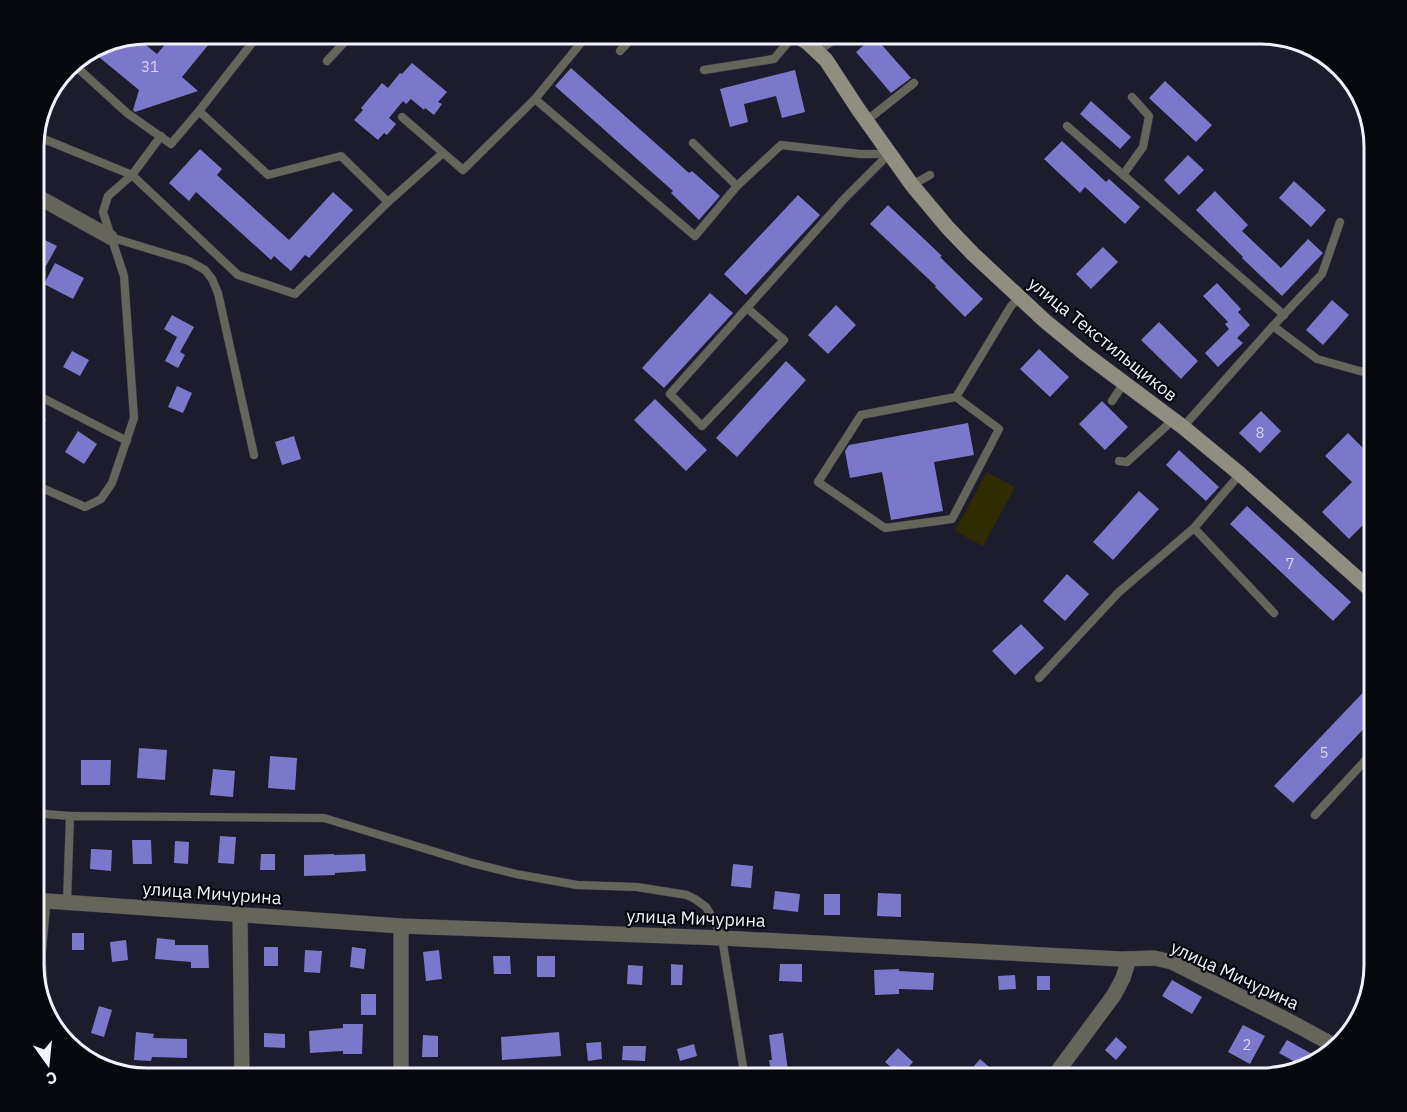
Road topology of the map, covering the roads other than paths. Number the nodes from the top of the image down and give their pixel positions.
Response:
1 (251, 44) edge
2 (343, 44) edge
3 (580, 44) edge
4 (626, 44) edge
5 (785, 44) edge
6 (809, 44) edge
7 (828, 44) edge
8 (620, 51) dead end
9 (818, 51) junction
10 (327, 61) dead end
11 (78, 69) edge
12 (704, 70) dead end
13 (914, 83) dead end
14 (1132, 97) dead end
15 (535, 99) junction
16 (199, 111) junction
17 (402, 117) dead end
18 (866, 121) junction
19 (1067, 126) dead end
20 (161, 136) junction
21 (44, 139) edge
22 (693, 143) dead end
23 (443, 153) junction
24 (889, 154) junction
25 (132, 174) junction
26 (930, 175) dead end
27 (1123, 175) junction
28 (912, 185) junction
29 (737, 186) junction
30 (44, 200) edge
31 (388, 202) junction
32 (1340, 222) dead end
33 (110, 237) junction
34 (1019, 298) junction
35 (747, 308) junction
36 (1284, 315) junction
37 (1273, 326) junction
38 (1364, 372) edge
39 (1124, 383) junction
40 (957, 397) junction
41 (44, 399) edge
42 (1112, 401) dead end
43 (1178, 424) junction
44 (127, 441) junction
45 (254, 455) dead end
46 (1119, 460) dead end
47 (1240, 474) junction
48 (44, 489) edge
49 (1194, 528) junction
50 (1364, 584) edge
51 (1274, 613) dead end
52 (1039, 678) dead end
53 (1364, 762) edge
54 (44, 814) edge
55 (1315, 815) dead end
56 (70, 816) junction
57 (44, 901) edge
58 (67, 902) junction
59 (240, 915) junction
60 (401, 926) junction
61 (722, 938) junction
62 (1130, 959) junction
63 (1329, 1043) edge
64 (242, 1068) edge
65 (401, 1068) edge
66 (743, 1068) edge
67 (1061, 1068) edge

1 - 16 lane
2 - 10 lane
3 - 15 lane
4 - 8 lane
5 - 12 lane
6 - 9 main road, улица Текстильщиков
7 - 9 lane
9 - 18 main road, улица Текстильщиков
11 - 20 lane
13 - 18 lane
14 - 27 lane
15 - 23 lane
15 - 29 lane
16 - 20 lane
16 - 31 lane
17 - 23 lane
18 - 24 main road, улица Текстильщиков
19 - 27 lane
20 - 25 lane
21 - 25 lane
22 - 29 lane
23 - 31 lane
24 - 28 main road, улица Текстильщиков
24 - 29 lane
24 - 35 lane
25 - 31 lane
25 - 33 lane
26 - 28 lane
27 - 36 lane
28 - 34 main road, улица Текстильщиков
30 - 33 street
32 - 36 lane
33 - 44 lane
33 - 45 lane
34 - 39 main road, улица Текстильщиков
34 - 40 lane
35 - 35 lane
36 - 37 lane
37 - 38 lane
37 - 43 lane
39 - 42 lane
39 - 43 main road, улица Текстильщиков
40 - 40 lane
41 - 44 lane
43 - 46 lane
43 - 47 main road, улица Текстильщиков
44 - 48 lane
47 - 49 lane
47 - 50 main road, улица Текстильщиков
49 - 51 lane
49 - 52 lane
53 - 55 lane
54 - 56 lane
56 - 58 lane
56 - 61 lane
57 - 58 street, улица Мичурина
58 - 59 street, улица Мичурина
59 - 60 street, улица Мичурина
59 - 64 street
60 - 61 street, улица Мичурина
60 - 65 street
61 - 62 street, улица Мичурина
61 - 66 lane
62 - 63 street, улица Мичурина
62 - 67 street

